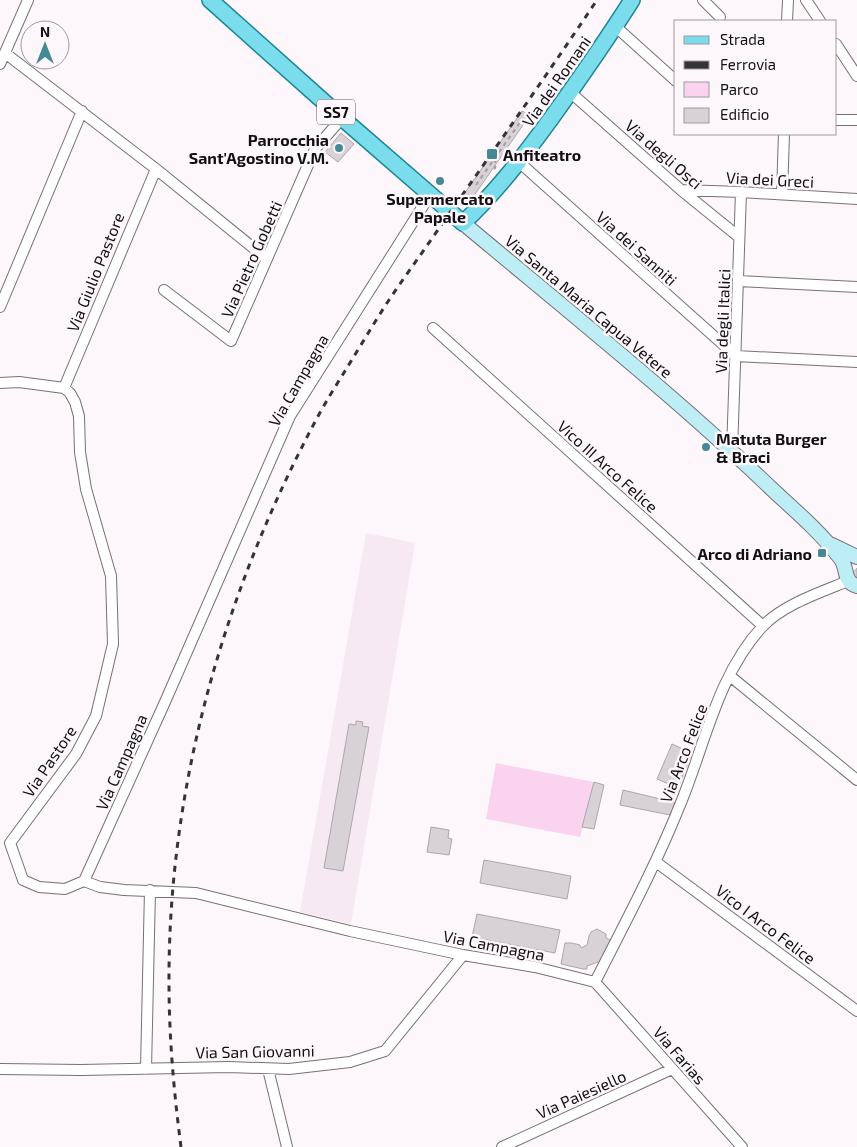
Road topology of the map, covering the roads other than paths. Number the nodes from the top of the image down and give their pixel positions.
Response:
1 (28, 0) edge
2 (210, 0) edge
3 (632, 0) edge
4 (703, 0) edge
5 (788, 0) edge
6 (806, 0) edge
7 (720, 17) dead end
8 (787, 20) edge
9 (819, 20) edge
10 (615, 26) junction
11 (837, 46) edge
12 (4, 53) junction
13 (0, 64) edge
14 (857, 76) edge
15 (674, 79) edge
16 (570, 92) junction
17 (82, 111) junction
18 (342, 118) junction
19 (837, 120) edge
20 (857, 120) edge
21 (784, 135) edge
22 (519, 162) junction
23 (156, 168) junction
24 (681, 190) junction
25 (741, 192) junction
26 (782, 194) junction
27 (430, 195) junction
28 (857, 199) edge
29 (463, 223) junction
30 (739, 237) junction
31 (267, 258) junction
32 (738, 281) junction
33 (857, 287) edge
34 (164, 290) dead end
35 (0, 307) edge
36 (433, 328) dead end
37 (736, 356) junction
38 (857, 362) edge
39 (0, 383) edge
40 (64, 388) junction
41 (732, 451) junction
42 (829, 543) junction
43 (857, 557) edge
44 (852, 583) edge
45 (763, 626) junction
46 (730, 676) junction
47 (857, 780) edge
48 (656, 862) junction
49 (84, 881) junction
50 (150, 890) junction
51 (463, 954) junction
52 (595, 982) junction
53 (857, 1011) edge
54 (146, 1068) junction
55 (0, 1069) edge
56 (268, 1069) junction
57 (672, 1069) junction
58 (287, 1147) edge
59 (502, 1147) edge
60 (742, 1147) edge

1 - 12 street
2 - 18 main road, Via Santa Maria Capua Vetere / SS7
3 - 10 main road, Via dei Romani
4 - 7 street
5 - 8 street
6 - 9 street
10 - 15 street
10 - 16 main road, Via dei Romani
11 - 14 street
12 - 13 street
12 - 17 street
16 - 22 main road, Via dei Romani
16 - 24 street, Via degli Osci
17 - 23 street
17 - 35 street
18 - 27 main road, Via Santa Maria Capua Vetere / SS7
18 - 31 street, Via Pietro Gobetti
19 - 20 street
21 - 26 street
22 - 29 main road, Via dei Romani
22 - 37 street, Via dei Sanniti
23 - 31 street
23 - 40 street, Via Giulio Pastore
24 - 25 street, Via dei Greci
24 - 30 street, Via degli Osci
25 - 26 street, Via dei Greci
25 - 30 street, Via degli Italici
26 - 28 street, Via dei Greci
27 - 29 main road, Via Santa Maria Capua Vetere / SS7
27 - 49 street, Via Campagna
29 - 41 main road, Via Santa Maria Capua Vetere / SS7
30 - 32 street, Via degli Italici
31 - 34 street, Via Pietro Gobetti
32 - 33 street
32 - 37 street, Via degli Italici
36 - 45 street, Vico III Arco Felice
37 - 38 street
37 - 41 street, Via degli Italici
39 - 40 street
40 - 49 street, Via Pastore
41 - 42 main road, Via Santa Maria Capua Vetere / SS7
42 - 43 main road, SS7
42 - 44 main road, SS7
44 - 45 street, Via Arco Felice
45 - 46 street, Via Arco Felice
46 - 47 street
46 - 48 street, Via Arco Felice
48 - 52 street, Via Arco Felice
48 - 53 street, Vico I Arco Felice
49 - 50 street, Via Campagna
50 - 51 street, Via Campagna
50 - 54 street
51 - 52 street, Via Campagna
51 - 56 street, Via San Giovanni
52 - 57 street, Via Farias
54 - 55 street, Via San Giovanni
54 - 56 street, Via San Giovanni
56 - 58 street
57 - 59 street, Via Paiesiello
57 - 60 street, Via Farias

